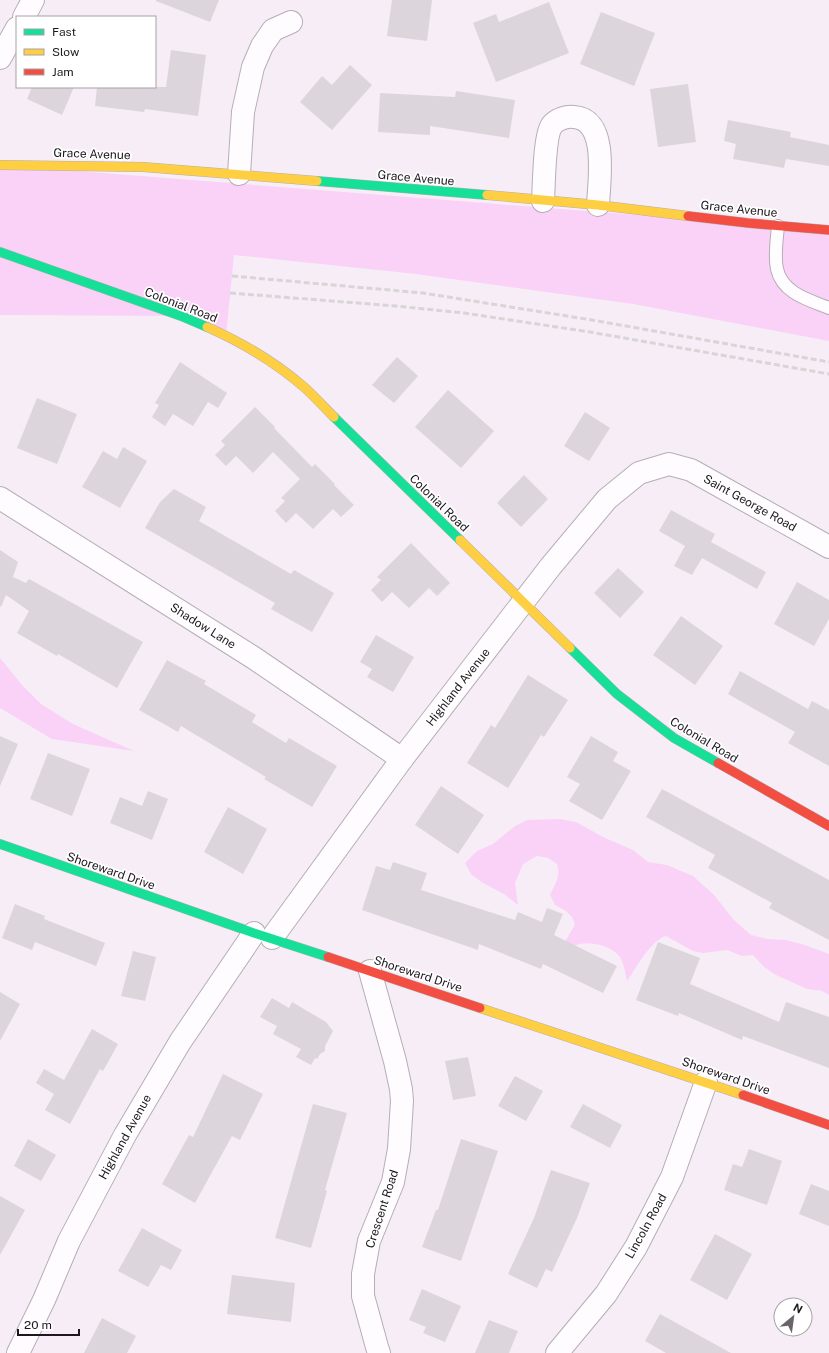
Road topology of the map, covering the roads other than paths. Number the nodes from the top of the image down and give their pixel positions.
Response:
1 (33, 0) edge
2 (25, 16) edge
3 (291, 22) dead end
4 (16, 30) edge
5 (0, 58) edge
6 (0, 165) edge
7 (240, 174) junction
8 (543, 201) junction
9 (598, 205) junction
10 (778, 226) junction
11 (829, 230) edge
12 (0, 252) edge
13 (829, 308) edge
14 (669, 464) joint
15 (0, 498) edge
16 (829, 547) edge
17 (523, 602) junction
18 (402, 759) junction
19 (829, 826) edge
20 (0, 844) edge
21 (263, 936) junction
22 (370, 971) junction
23 (706, 1082) junction
24 (829, 1125) edge
25 (18, 1353) edge
26 (379, 1353) edge
27 (556, 1353) edge

1 - 2 street
3 - 7 street
4 - 5 street
6 - 7 street, Grace Avenue
7 - 8 street, Grace Avenue
8 - 9 street, Grace Avenue
8 - 9 street
9 - 10 street, Grace Avenue
10 - 11 street, Grace Avenue
10 - 13 lane
12 - 17 street, Colonial Road
14 - 16 street, Saint George Road
14 - 17 street, Highland Avenue
15 - 18 street, Shadow Lane
17 - 18 street, Highland Avenue
17 - 19 street, Colonial Road
18 - 21 street, Highland Avenue
20 - 21 street, Shoreward Drive
21 - 22 street, Shoreward Drive
21 - 25 street, Highland Avenue
22 - 23 street, Shoreward Drive
22 - 26 street, Crescent Road
23 - 24 street, Shoreward Drive
23 - 27 street, Lincoln Road

